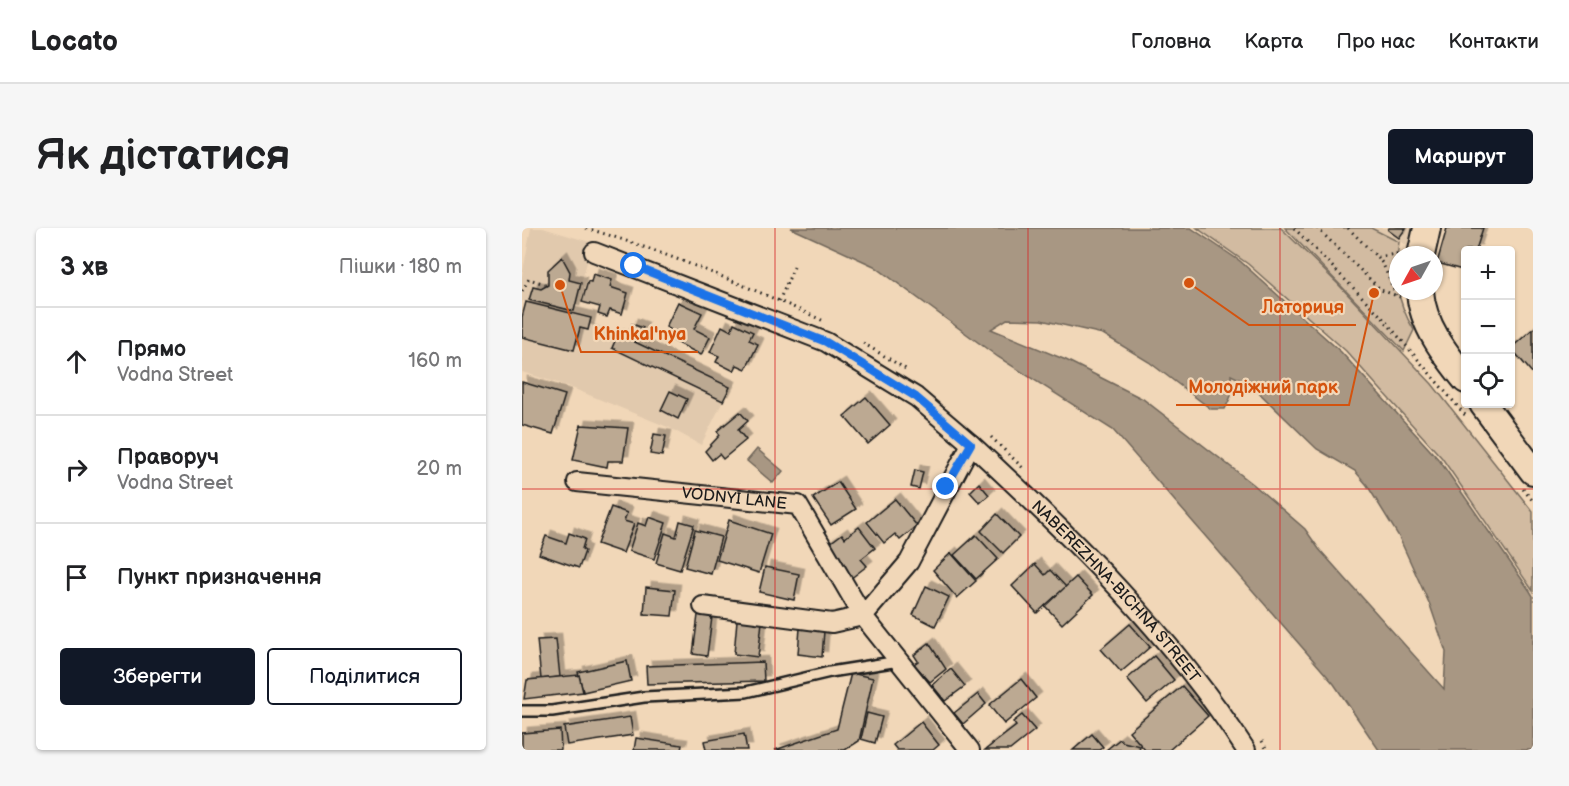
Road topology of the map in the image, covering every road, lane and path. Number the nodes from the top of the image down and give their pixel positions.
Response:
1 (1294, 228) edge
2 (1317, 228) edge
3 (1348, 228) edge
4 (1427, 228) edge
5 (1418, 246) edge
6 (594, 252) dead end
7 (1389, 256) edge
8 (1377, 257) junction
9 (794, 267) dead end
10 (1389, 271) edge
11 (548, 285) dead end
12 (522, 291) edge
13 (1389, 291) edge
14 (1412, 300) edge
15 (779, 301) dead end
16 (1461, 373) edge
17 (1475, 411) edge
18 (971, 444) junction
19 (1528, 470) edge
20 (577, 482) dead end
21 (1533, 501) edge
22 (703, 606) dead end
23 (863, 616) junction
24 (899, 660) junction
25 (522, 711) edge
26 (970, 750) edge
27 (1246, 750) edge

1 - 17 path
2 - 13 path
3 - 8 path
4 - 5 street
6 - 18 street, NABEREZHNA-BICHNA STREET
7 - 8 path
8 - 10 path
9 - 15 path
11 - 12 path
14 - 16 street
17 - 19 street
18 - 23 street
18 - 27 street, NABEREZHNA-BICHNA STREET
19 - 21 path
20 - 23 street, VODNYI LANE
22 - 23 street
23 - 24 street
24 - 25 lane
24 - 26 street

